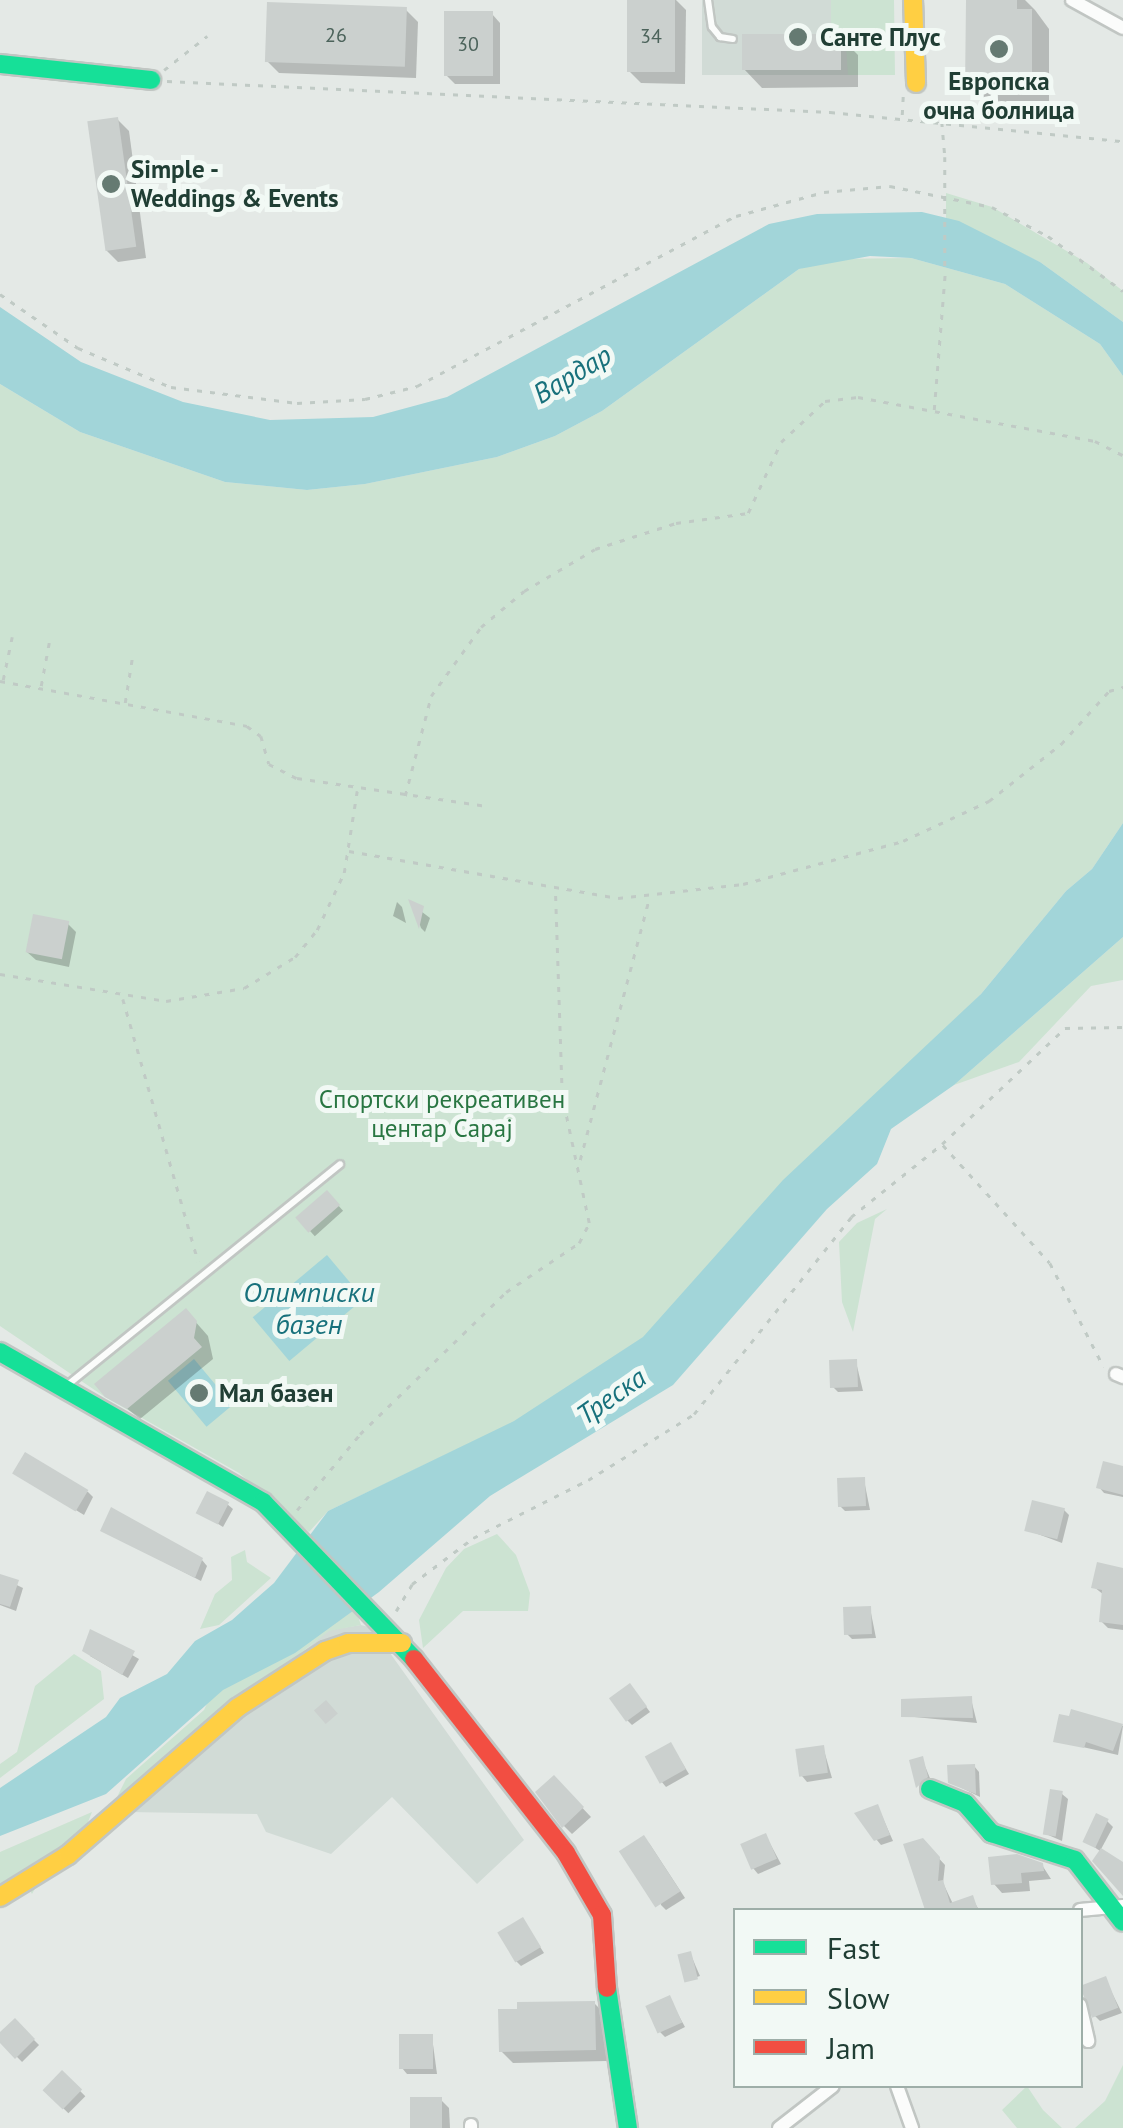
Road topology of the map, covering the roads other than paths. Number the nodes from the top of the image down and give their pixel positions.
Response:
1 (708, 0) edge
2 (913, 0) edge
3 (1072, 0) edge
4 (1123, 28) edge
5 (733, 38) dead end
6 (0, 64) edge
7 (151, 80) road end
8 (910, 83) road end
9 (340, 1164) dead end
10 (0, 1352) edge
11 (63, 1389) junction
12 (393, 1632) junction
13 (930, 1790) dead end
14 (0, 1897) edge
15 (1083, 1910) edge
16 (1119, 1911) edge
17 (1083, 2018) edge
18 (1088, 2041) dead end
19 (830, 2088) edge
20 (898, 2088) edge
21 (628, 2128) edge
22 (779, 2128) edge
23 (912, 2128) edge

1 - 5 lane
2 - 8 street
3 - 4 street
6 - 7 street
9 - 11 lane
10 - 11 street
11 - 12 street
12 - 14 street
12 - 21 street
13 - 16 street
15 - 16 street
17 - 18 street
19 - 22 street
20 - 23 street

